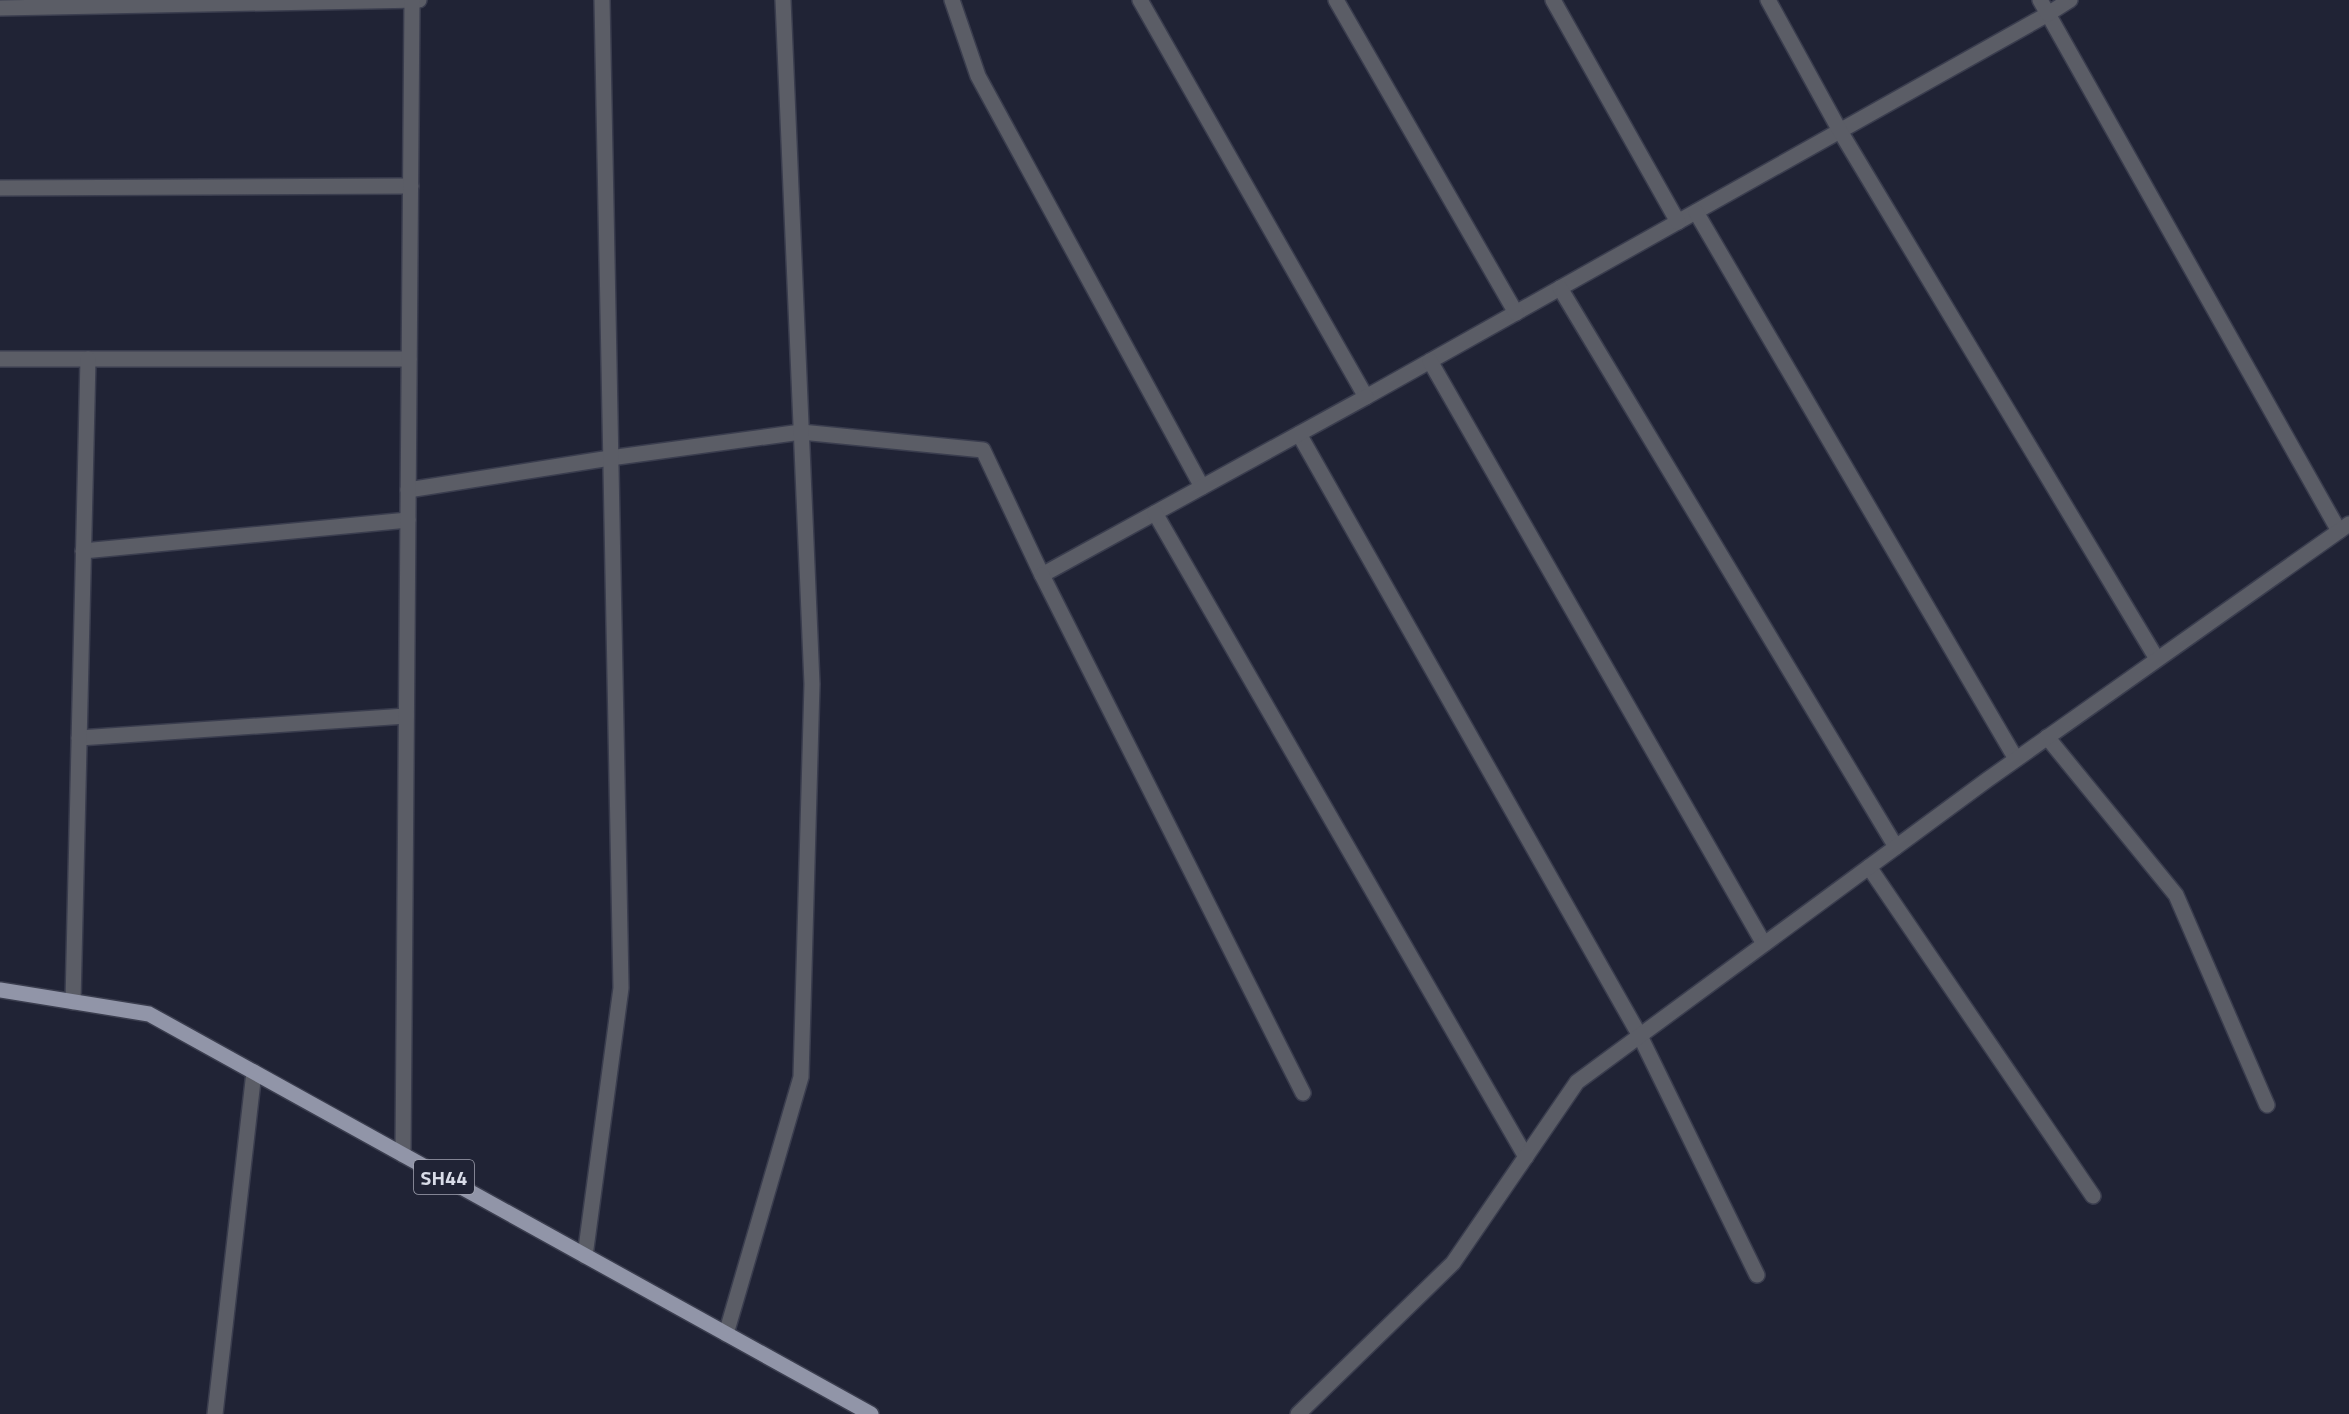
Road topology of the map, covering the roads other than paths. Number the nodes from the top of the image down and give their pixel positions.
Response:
1 (414, 0) edge
2 (602, 0) edge
3 (783, 0) edge
4 (952, 0) edge
5 (1140, 0) edge
6 (1336, 0) edge
7 (1553, 0) edge
8 (1768, 0) edge
9 (2040, 0) edge
10 (2070, 0) edge
11 (0, 8) edge
12 (2048, 14) junction
13 (1840, 131) junction
14 (411, 186) junction
15 (0, 188) edge
16 (1696, 212) junction
17 (1678, 222) junction
18 (1560, 288) junction
19 (1516, 313) junction
20 (0, 359) edge
21 (88, 359) junction
22 (409, 359) junction
23 (1431, 361) junction
24 (1366, 397) junction
25 (801, 432) junction
26 (1299, 434) junction
27 (610, 458) junction
28 (1202, 487) junction
29 (408, 490) junction
30 (1155, 513) junction
31 (408, 520) junction
32 (2344, 527) edge
33 (83, 551) junction
34 (1042, 575) junction
35 (2157, 659) junction
36 (406, 716) junction
37 (2047, 737) junction
38 (79, 738) junction
39 (2016, 759) junction
40 (1896, 847) junction
41 (1869, 867) junction
42 (1764, 944) junction
43 (0, 990) edge
44 (73, 1002) junction
45 (1640, 1036) junction
46 (254, 1072) junction
47 (1303, 1093) dead end
48 (2267, 1105) dead end
49 (403, 1155) junction
50 (1526, 1157) junction
51 (2092, 1196) dead end
52 (585, 1256) junction
53 (1757, 1275) dead end
54 (726, 1334) junction
55 (215, 1414) edge
56 (870, 1414) edge
57 (1298, 1414) edge

1 - 11 street
1 - 14 street
2 - 27 street
3 - 25 street
4 - 28 street
5 - 24 street
6 - 19 street
7 - 17 street
8 - 13 street
9 - 12 street
10 - 12 street
12 - 13 street
12 - 32 street
13 - 16 street
13 - 35 street
14 - 15 street
14 - 22 street
16 - 17 street
16 - 39 street
17 - 18 street
18 - 19 street
18 - 40 street
19 - 23 street
20 - 21 street
21 - 22 street
21 - 33 street
22 - 29 street
23 - 24 street
23 - 42 street
24 - 26 street
25 - 27 street
25 - 34 street
25 - 54 street
26 - 28 street
26 - 45 street
27 - 29 street
27 - 52 street
28 - 30 street
29 - 31 street
30 - 34 street
30 - 50 street
31 - 33 street
31 - 36 street
32 - 35 street
33 - 38 street
34 - 47 street
35 - 37 street
36 - 38 street
36 - 49 street
37 - 39 street
37 - 48 street
38 - 44 street
39 - 40 street
40 - 41 street
41 - 42 street
41 - 51 street
42 - 45 street
43 - 44 main road, SH44
44 - 46 main road, SH44
45 - 50 street
45 - 53 street
46 - 49 main road, SH44
46 - 55 street
49 - 52 main road, SH44
50 - 57 street
52 - 54 main road, SH44
54 - 56 main road, SH44

